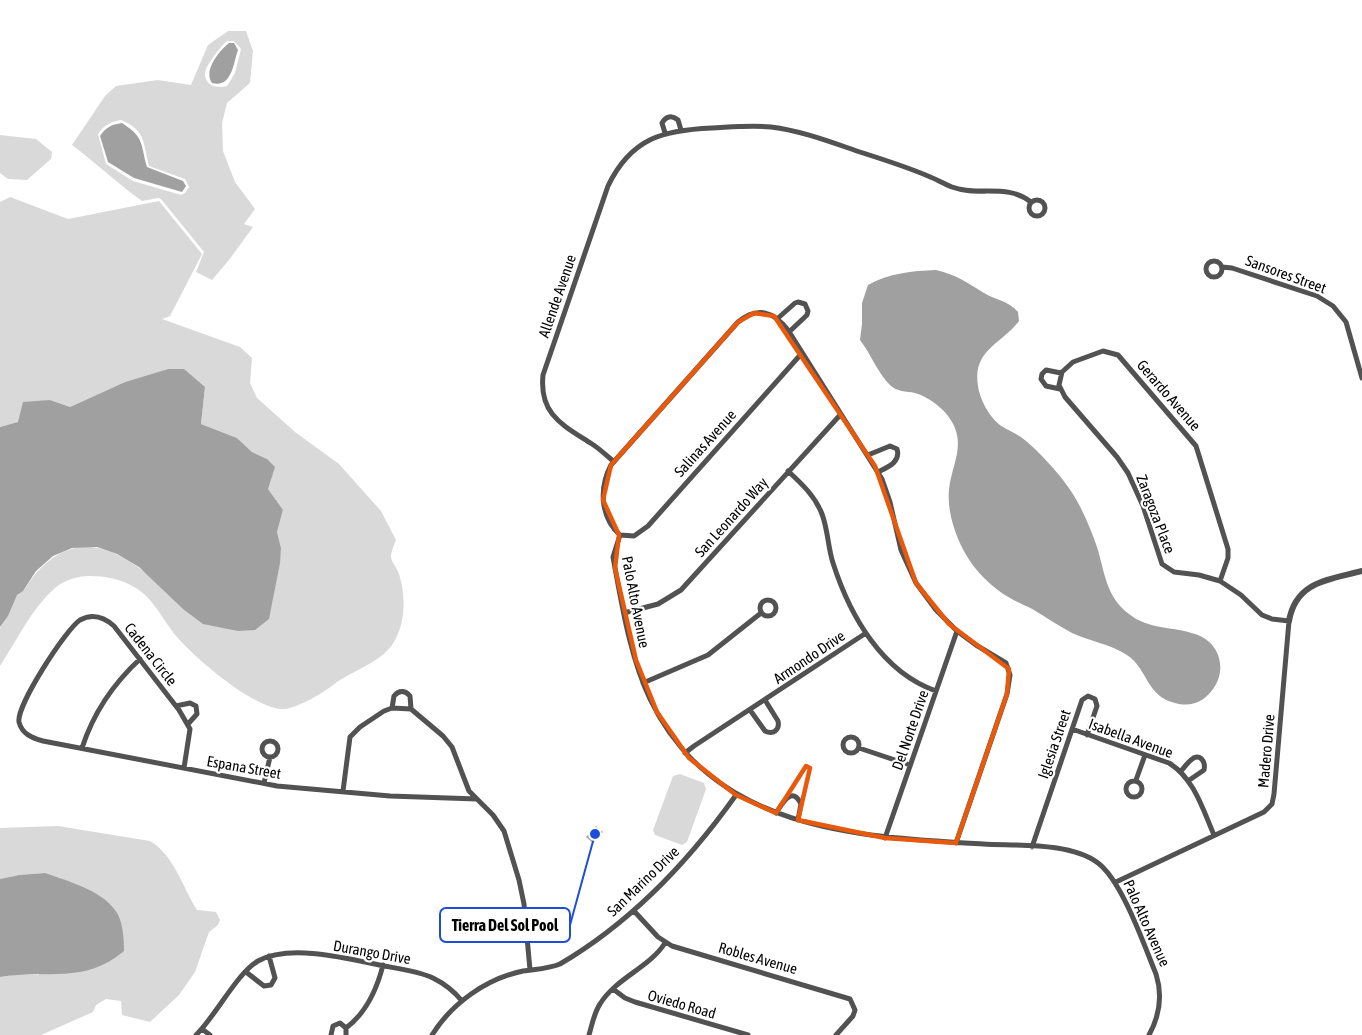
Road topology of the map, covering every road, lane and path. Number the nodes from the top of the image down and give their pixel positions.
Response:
1 (681, 130) junction
2 (664, 134) junction
3 (1031, 202) dead end
4 (1222, 267) dead end
5 (777, 319) junction
6 (789, 332) junction
7 (802, 353) junction
8 (1361, 367) edge
9 (1061, 373) junction
10 (1042, 376) joint
11 (1362, 378) edge
12 (1060, 389) junction
13 (841, 414) junction
14 (868, 455) junction
15 (614, 462) junction
16 (788, 471) junction
17 (878, 472) junction
18 (620, 535) junction
19 (1362, 571) edge
20 (1220, 581) junction
21 (624, 613) junction
22 (761, 613) dead end
23 (1289, 621) junction
24 (957, 631) junction
25 (866, 633) junction
26 (140, 659) junction
27 (643, 683) junction
28 (936, 691) junction
29 (765, 700) junction
30 (176, 706) junction
31 (392, 708) junction
32 (411, 710) junction
33 (750, 710) junction
34 (19, 721) joint
35 (188, 724) junction
36 (1072, 729) junction
37 (1087, 735) junction
38 (82, 748) junction
39 (859, 748) dead end
40 (685, 753) junction
41 (1145, 755) junction
42 (270, 757) dead end
43 (910, 765) junction
44 (184, 768) junction
45 (1180, 771) junction
46 (1136, 780) dead end
47 (1188, 781) junction
48 (264, 783) junction
49 (342, 791) junction
50 (736, 795) junction
51 (477, 799) junction
52 (776, 813) junction
53 (798, 820) junction
54 (1214, 835) junction
55 (885, 838) junction
56 (956, 843) junction
57 (1032, 847) junction
58 (1116, 882) junction
59 (634, 911) junction
60 (666, 943) junction
61 (268, 956) junction
62 (383, 965) junction
63 (530, 970) junction
64 (246, 972) junction
65 (613, 989) junction
66 (462, 1001) junction
67 (346, 1028) junction
68 (202, 1029) junction
69 (838, 1033) edge
70 (196, 1035) edge
71 (210, 1035) edge
72 (331, 1035) edge
73 (346, 1035) edge
74 (432, 1035) edge
75 (589, 1035) edge
76 (748, 1035) edge
77 (1149, 1035) edge

1 - 2 street, Allende Avenue
1 - 2 street, Allende Avenue
1 - 3 street, Allende Avenue
2 - 15 street, Allende Avenue
4 - 8 street, Sansores Street
5 - 6 street
5 - 6 street
5 - 15 street, Palo Alto Avenue
6 - 7 street
7 - 13 street
7 - 18 street, Salinas Avenue
8 - 11 street, Sansores Street
9 - 10 street, Gerardo Avenue
9 - 12 street
9 - 20 street, Gerardo Avenue
10 - 12 street, Zaragoza Place
12 - 20 street, Zaragoza Place
13 - 14 street
13 - 16 street, San Leonardo Way
14 - 17 street
14 - 17 street
15 - 18 street, Palo Alto Avenue
16 - 21 street, San Leonardo Way
16 - 25 street
17 - 24 street
18 - 21 street, Palo Alto Avenue
19 - 23 street, Madero Drive
20 - 23 street, Zaragoza Place
21 - 27 street, Palo Alto Avenue
22 - 27 street
23 - 54 street, Madero Drive
24 - 28 street, Del Norte Drive
24 - 56 street
25 - 28 street
25 - 29 street, Armondo Drive
26 - 30 street, Cadena Circle
26 - 34 street, Cadena Circle
26 - 38 street
27 - 40 street, Palo Alto Avenue
28 - 43 street, Del Norte Drive
29 - 33 street, Armondo Drive
29 - 33 street, Armondo Drive
30 - 35 street, Cadena Circle
30 - 35 street, Cadena Circle
31 - 32 street
31 - 32 street
31 - 49 street
32 - 51 street
33 - 40 street, Armondo Drive
34 - 38 street, Espana Street
35 - 44 street, Cadena Circle
36 - 37 street, Isabella Avenue
36 - 37 street, Iglesia Street
36 - 57 street, Iglesia Street
37 - 41 street, Isabella Avenue
38 - 44 street, Espana Street
39 - 43 street
40 - 50 street, Palo Alto Avenue
41 - 45 street, Isabella Avenue
41 - 46 street
42 - 48 street
43 - 55 street, Del Norte Drive
44 - 48 street, Espana Street
45 - 47 street, Isabella Avenue
45 - 47 street, Isabella Avenue
47 - 54 street, Isabella Avenue
48 - 49 street, Espana Street
49 - 51 street, Espana Street
50 - 52 street, Palo Alto Avenue
50 - 59 street, San Marino Drive
51 - 63 street
52 - 53 street, Palo Alto Avenue
52 - 53 street
53 - 55 street, Palo Alto Avenue
54 - 58 street, Madero Drive
55 - 56 street, Palo Alto Avenue
56 - 57 street, Palo Alto Avenue
57 - 58 street, Palo Alto Avenue
58 - 77 street, Palo Alto Avenue
59 - 60 street, Robles Avenue
59 - 63 street, San Marino Drive
60 - 65 street
60 - 69 street, Robles Avenue
61 - 62 street, Durango Drive
61 - 64 street
61 - 64 street
62 - 66 street, Durango Drive
62 - 67 street
63 - 66 street, San Marino Drive
64 - 68 street
65 - 75 street
65 - 76 street, Oviedo Road
66 - 74 street, San Marino Drive
67 - 72 street
67 - 73 street
68 - 70 street
68 - 71 street

